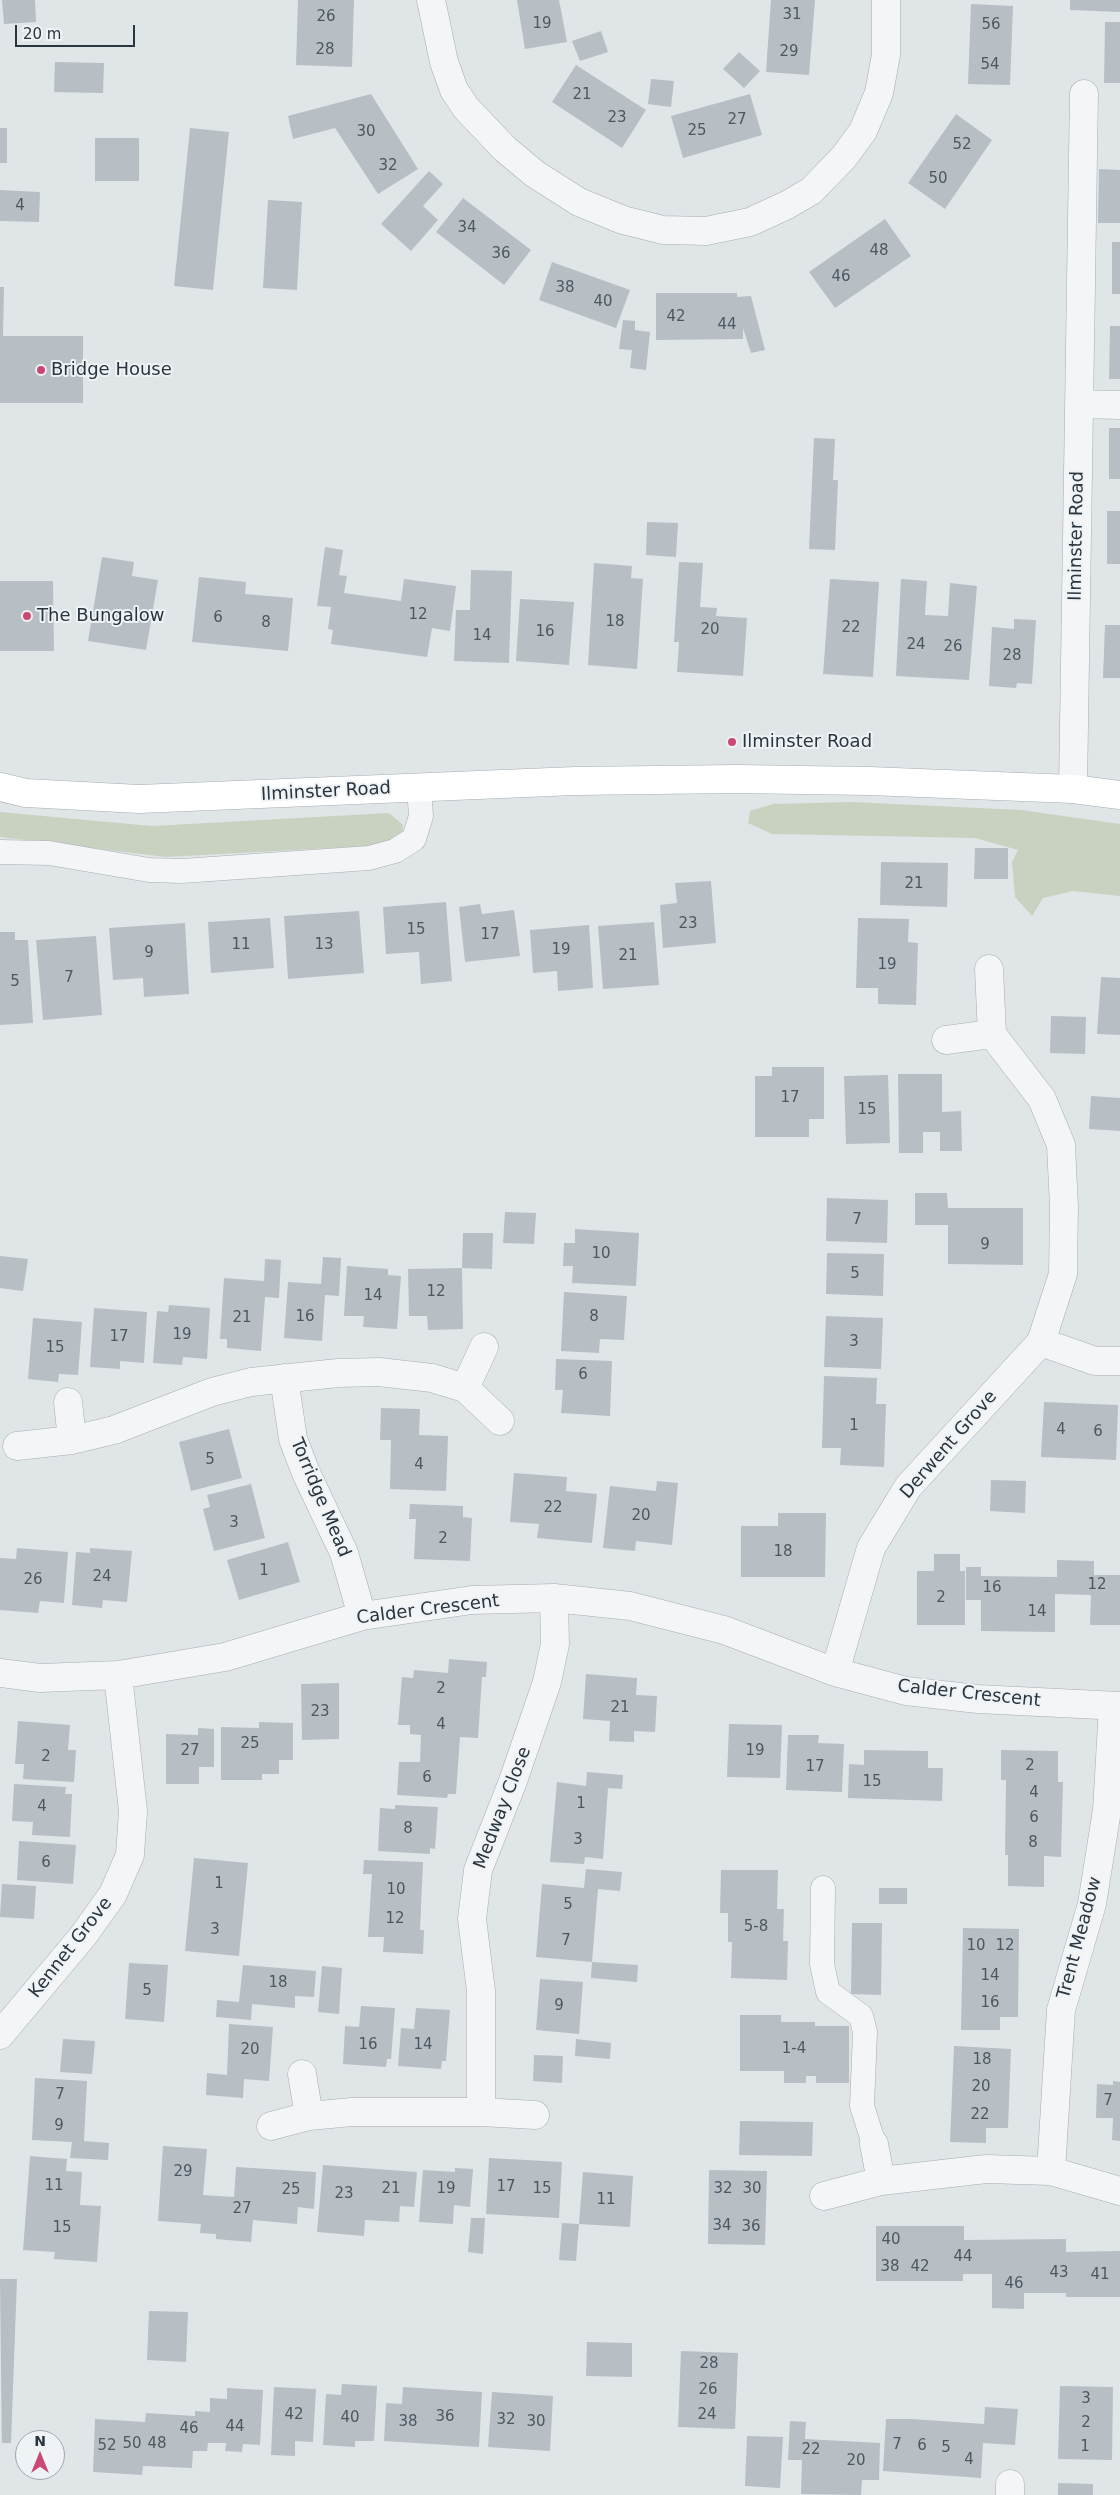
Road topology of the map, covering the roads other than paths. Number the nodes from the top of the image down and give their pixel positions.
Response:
1 (431, 0) edge
2 (886, 0) edge
3 (1084, 94) dead end
4 (1079, 404) junction
5 (1120, 405) edge
6 (0, 787) edge
7 (419, 788) junction
8 (1073, 789) junction
9 (1120, 795) edge
10 (0, 852) edge
11 (988, 968) dead end
12 (992, 1034) junction
13 (946, 1040) dead end
14 (1041, 1342) junction
15 (484, 1347) dead end
16 (1120, 1361) edge
17 (284, 1378) junction
18 (465, 1388) junction
19 (68, 1402) dead end
20 (500, 1421) dead end
21 (72, 1440) junction
22 (17, 1446) dead end
23 (554, 1598) junction
24 (362, 1616) junction
25 (836, 1672) junction
26 (0, 1673) edge
27 (118, 1675) junction
28 (1117, 1706) edge
29 (823, 1888) dead end
30 (0, 2035) edge
31 (302, 2074) dead end
32 (481, 2112) junction
33 (535, 2115) dead end
34 (309, 2116) junction
35 (271, 2126) dead end
36 (874, 2144) joint
37 (1051, 2171) junction
38 (881, 2181) junction
39 (1120, 2191) edge
40 (824, 2196) dead end

1 - 2 street
3 - 4 street, Ilminster Road
4 - 5 street
4 - 8 street, Ilminster Road
6 - 7 street, Ilminster Road
7 - 8 street, Ilminster Road
7 - 10 lane
8 - 9 street, Ilminster Road
11 - 12 street
12 - 13 street
12 - 14 street, Derwent Grove
14 - 16 street
14 - 25 street, Derwent Grove
15 - 18 street
17 - 18 street
17 - 21 street
17 - 24 street, Torridge Mead
18 - 20 street
19 - 21 street
21 - 22 street
23 - 24 street, Calder Crescent
23 - 25 street, Calder Crescent
23 - 32 street, Medway Close
24 - 27 street, Calder Crescent
25 - 28 street, Calder Crescent
26 - 27 street, Calder Crescent
27 - 30 street, Kennet Grove
28 - 37 street, Trent Meadow
29 - 36 lane
31 - 34 street
32 - 33 street
32 - 34 street
34 - 35 street
36 - 38 street
37 - 38 street
37 - 39 street
38 - 40 street

